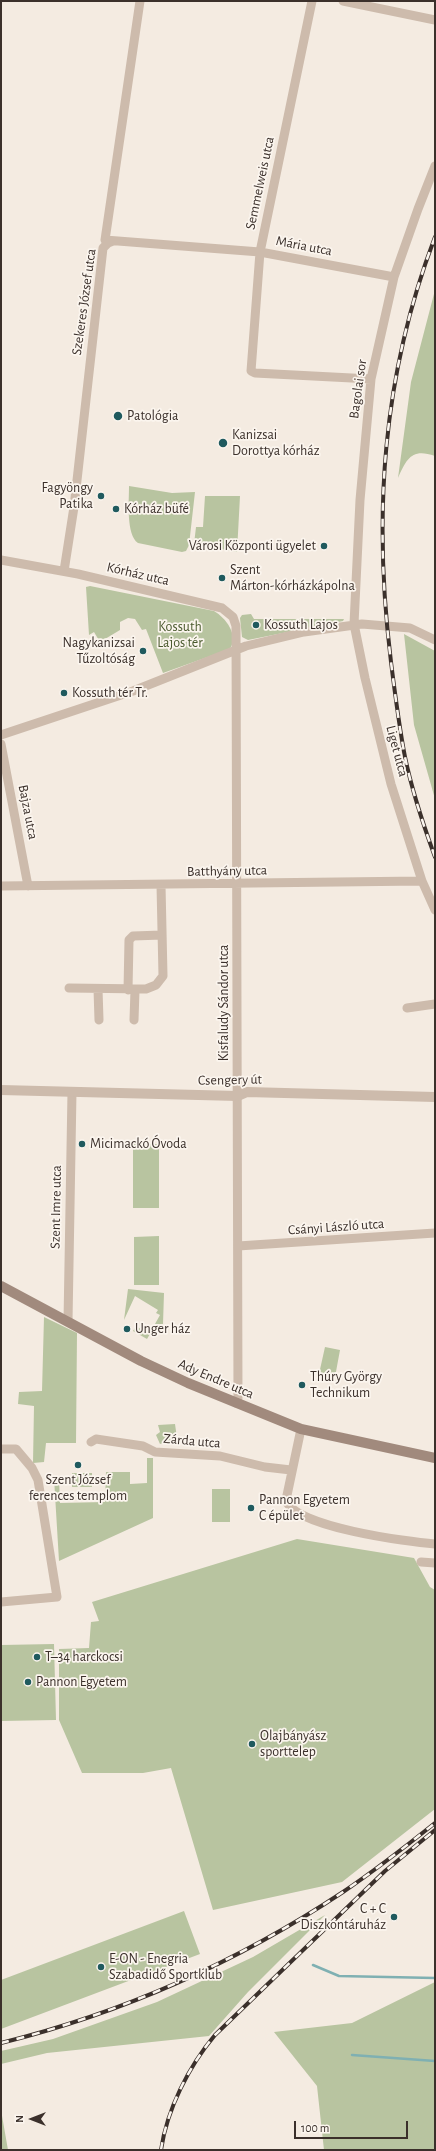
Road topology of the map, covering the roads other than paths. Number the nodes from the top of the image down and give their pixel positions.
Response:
1 (140, 1) edge
2 (312, 1) edge
3 (343, 1) edge
4 (435, 20) edge
5 (435, 166) edge
6 (113, 241) junction
7 (260, 252) junction
8 (394, 277) junction
9 (371, 379) junction
10 (1, 560) edge
11 (64, 571) junction
12 (358, 624) junction
13 (435, 640) edge
14 (237, 650) junction
15 (1, 735) edge
16 (1, 744) edge
17 (422, 881) junction
18 (161, 885) junction
19 (237, 885) junction
20 (1, 886) edge
21 (28, 886) junction
22 (435, 910) edge
23 (162, 935) junction
24 (68, 988) dead end
25 (98, 989) junction
26 (131, 990) junction
27 (435, 1004) edge
28 (407, 1008) dead end
29 (99, 1020) dead end
30 (134, 1020) dead end
31 (1, 1090) edge
32 (72, 1092) junction
33 (238, 1096) junction
34 (435, 1097) edge
35 (435, 1233) edge
36 (238, 1246) junction
37 (1, 1286) edge
38 (68, 1321) junction
39 (236, 1403) junction
40 (301, 1429) junction
41 (91, 1442) dead end
42 (1, 1449) edge
43 (435, 1458) edge
44 (291, 1470) junction
45 (435, 1544) edge
46 (421, 1562) dead end
47 (435, 1563) edge
48 (1, 1602) edge

1 - 6 street, Szekeres József utca
2 - 7 street, Semmelweis utca
3 - 4 street
5 - 8 street, Bagolai sor
6 - 7 street, Mária utca
6 - 11 street, Szekeres József utca
7 - 8 street, Mária utca
7 - 9 street, Semmelweis utca
8 - 9 street, Bagolai sor
9 - 12 street, Bagolai sor
10 - 11 street, Kórház utca
11 - 14 street, Kórház utca
12 - 13 street
12 - 14 street
12 - 17 street, Liget utca
14 - 15 street
14 - 19 street, Kisfaludy Sándor utca
16 - 21 street, Bajza utca
17 - 19 street, Batthyány utca
17 - 22 street
18 - 19 street, Batthyány utca
18 - 21 street, Batthyány utca
18 - 23 street
19 - 33 street, Kisfaludy Sándor utca
20 - 21 street, Batthyány utca
23 - 26 street
23 - 26 street
24 - 25 street
25 - 26 street
25 - 29 street
26 - 30 street
27 - 28 street
31 - 32 street, Csengery út
32 - 33 street, Csengery út
32 - 38 street, Szent Imre utca
33 - 34 street, Csengery út
33 - 36 street, Kisfaludy Sándor utca
35 - 36 street, Csányi László utca
36 - 39 street, Kisfaludy Sándor utca
37 - 38 main road, Ady Endre utca
38 - 39 main road, Ady Endre utca
39 - 40 main road, Ady Endre utca
40 - 43 main road, Ady Endre utca
40 - 44 street
41 - 44 street, Zárda utca
42 - 48 street
44 - 45 street
46 - 47 street

